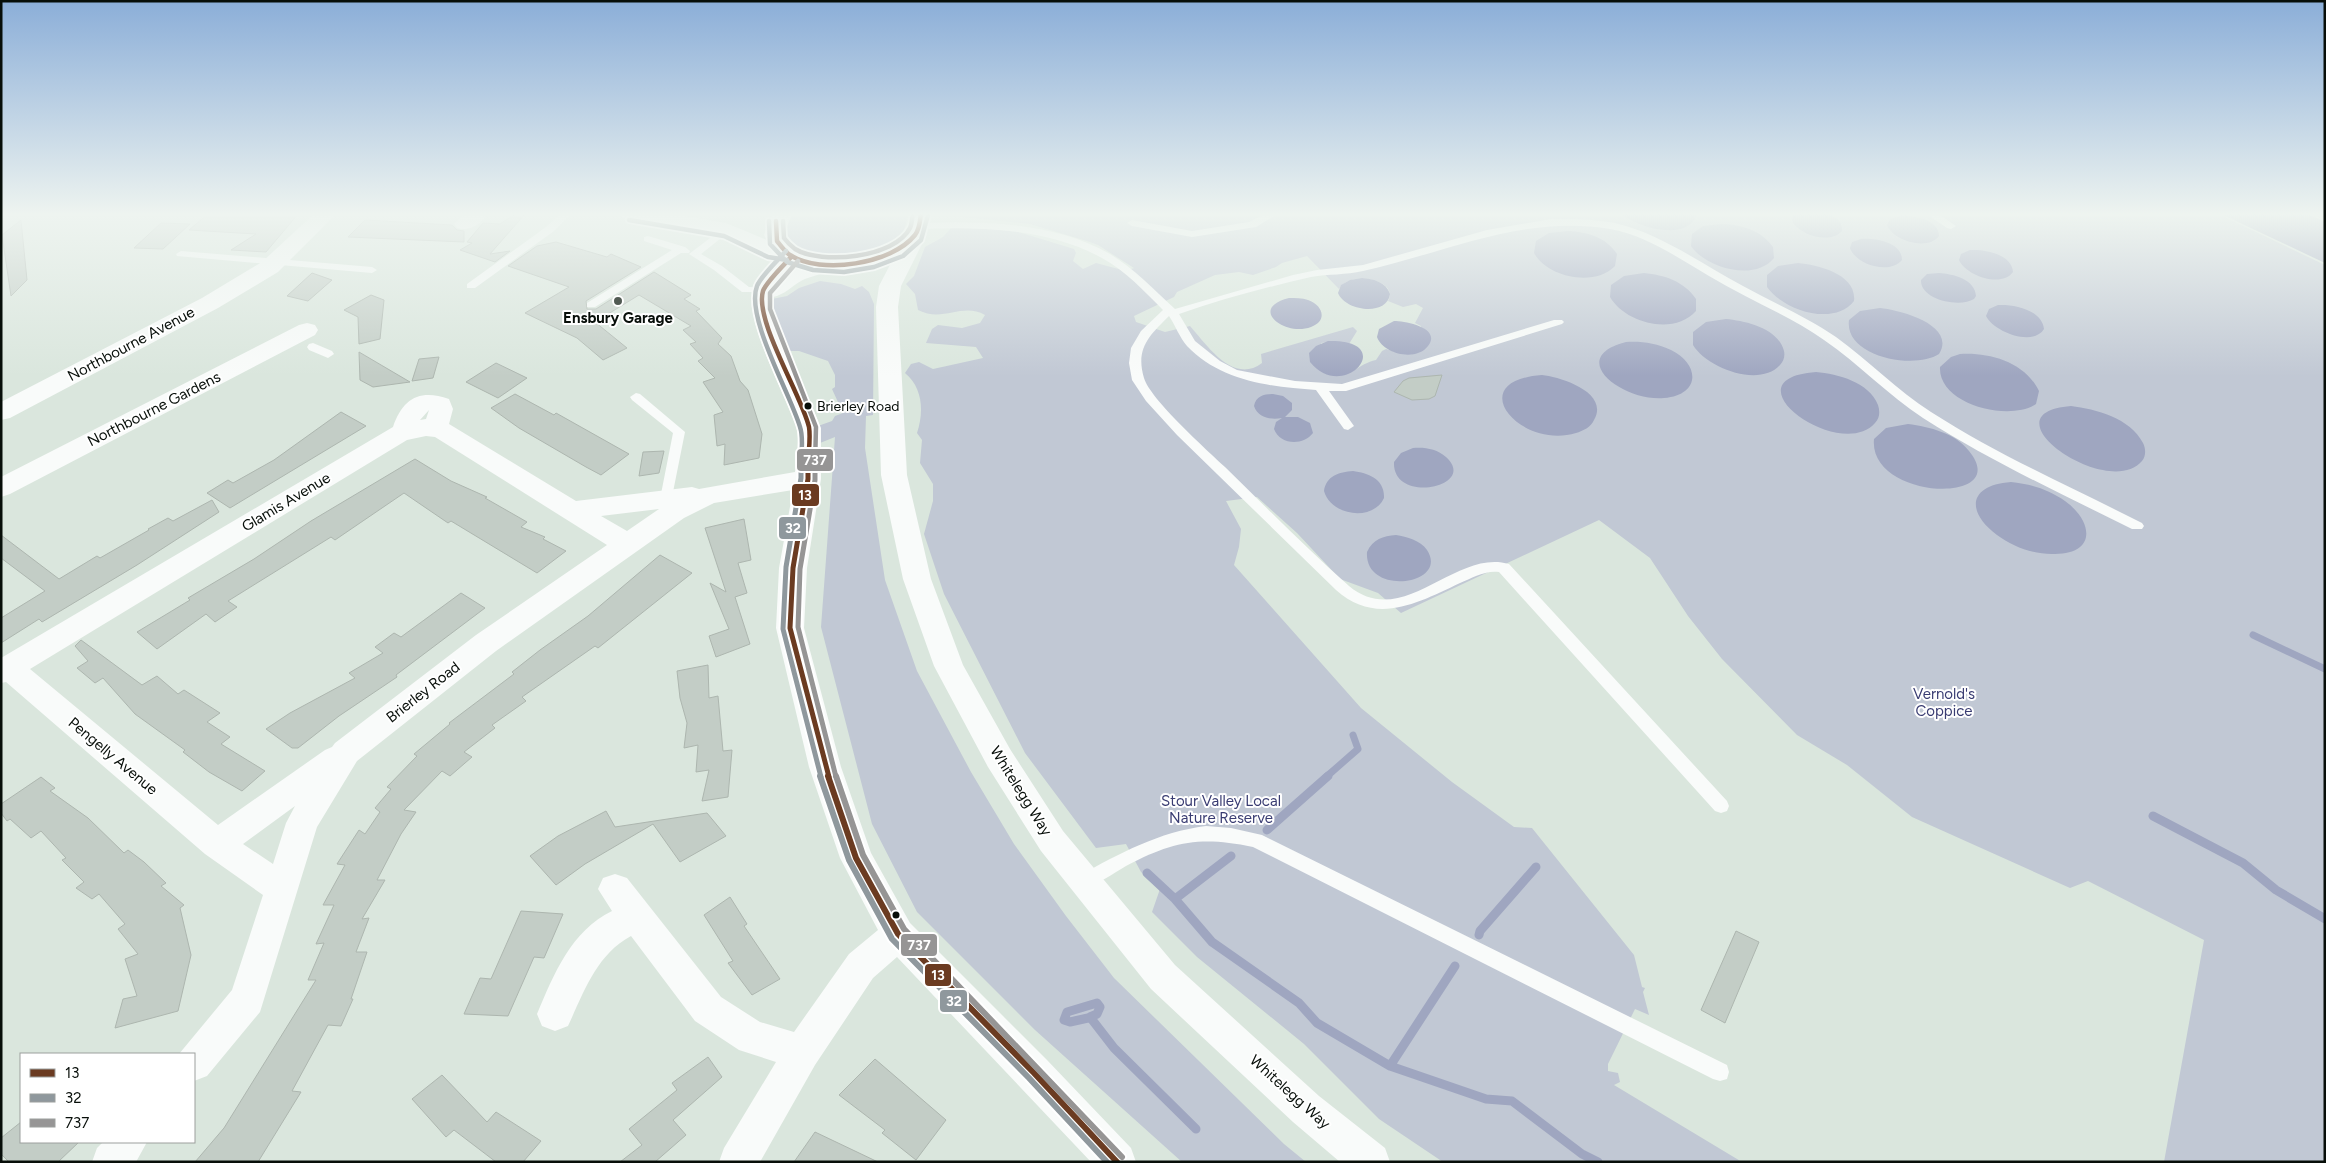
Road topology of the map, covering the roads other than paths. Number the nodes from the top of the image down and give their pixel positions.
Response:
1 (268, 267) edge
2 (334, 267) edge
3 (497, 267) edge
4 (652, 267) edge
5 (717, 267) edge
6 (782, 267) edge
7 (817, 267) edge
8 (849, 267) edge
9 (899, 267) edge
10 (1123, 267) edge
11 (1367, 267) edge
12 (1701, 267) edge
13 (372, 270) dead end
14 (471, 286) dead end
15 (763, 295) junction
16 (591, 306) dead end
17 (887, 307) junction
18 (1171, 312) junction
19 (1558, 322) dead end
20 (310, 342) dead end
21 (1320, 386) junction
22 (636, 397) dead end
23 (1, 412) edge
24 (1348, 426) dead end
25 (808, 479) junction
26 (1, 488) edge
27 (709, 495) junction
28 (666, 499) junction
29 (575, 510) junction
30 (2137, 526) dead end
31 (628, 545) junction
32 (5, 670) edge
33 (346, 752) junction
34 (1721, 806) dead end
35 (217, 844) junction
36 (1085, 881) junction
37 (281, 889) junction
38 (615, 889) dead end
39 (636, 916) junction
40 (898, 934) junction
41 (555, 1014) dead end
42 (802, 1052) junction
43 (195, 1062) edge
44 (1720, 1072) dead end
45 (127, 1143) edge
46 (111, 1162) edge
47 (738, 1162) edge
48 (1117, 1162) edge
49 (1371, 1162) edge

1 - 23 street, Northbourne Avenue
2 - 13 lane
3 - 14 lane
4 - 16 lane
5 - 15 lane
6 - 15 street
7 - 15 street
8 - 17 street
9 - 17 street, Whitelegg Way
10 - 18 lane
11 - 18 lane
12 - 30 lane
15 - 25 street
17 - 36 street, Whitelegg Way
18 - 21 lane
18 - 34 lane
19 - 21 lane
20 - 26 street, Northbourne Gardens
21 - 24 lane
22 - 28 lane
25 - 27 street, Brierley Road
25 - 40 street
27 - 28 street
27 - 31 street, Brierley Road
28 - 29 street
29 - 31 street, Glamis Avenue
29 - 32 street, Glamis Avenue
31 - 33 street, Brierley Road
32 - 35 street, Pengelly Avenue
33 - 35 street
33 - 37 street, Brierley Road
35 - 37 street, Pengelly Avenue
36 - 44 lane
36 - 49 street, Whitelegg Way
37 - 43 street, Brierley Road
38 - 39 street
39 - 41 street
39 - 42 street
40 - 42 street
40 - 48 street
42 - 47 street
45 - 46 street

